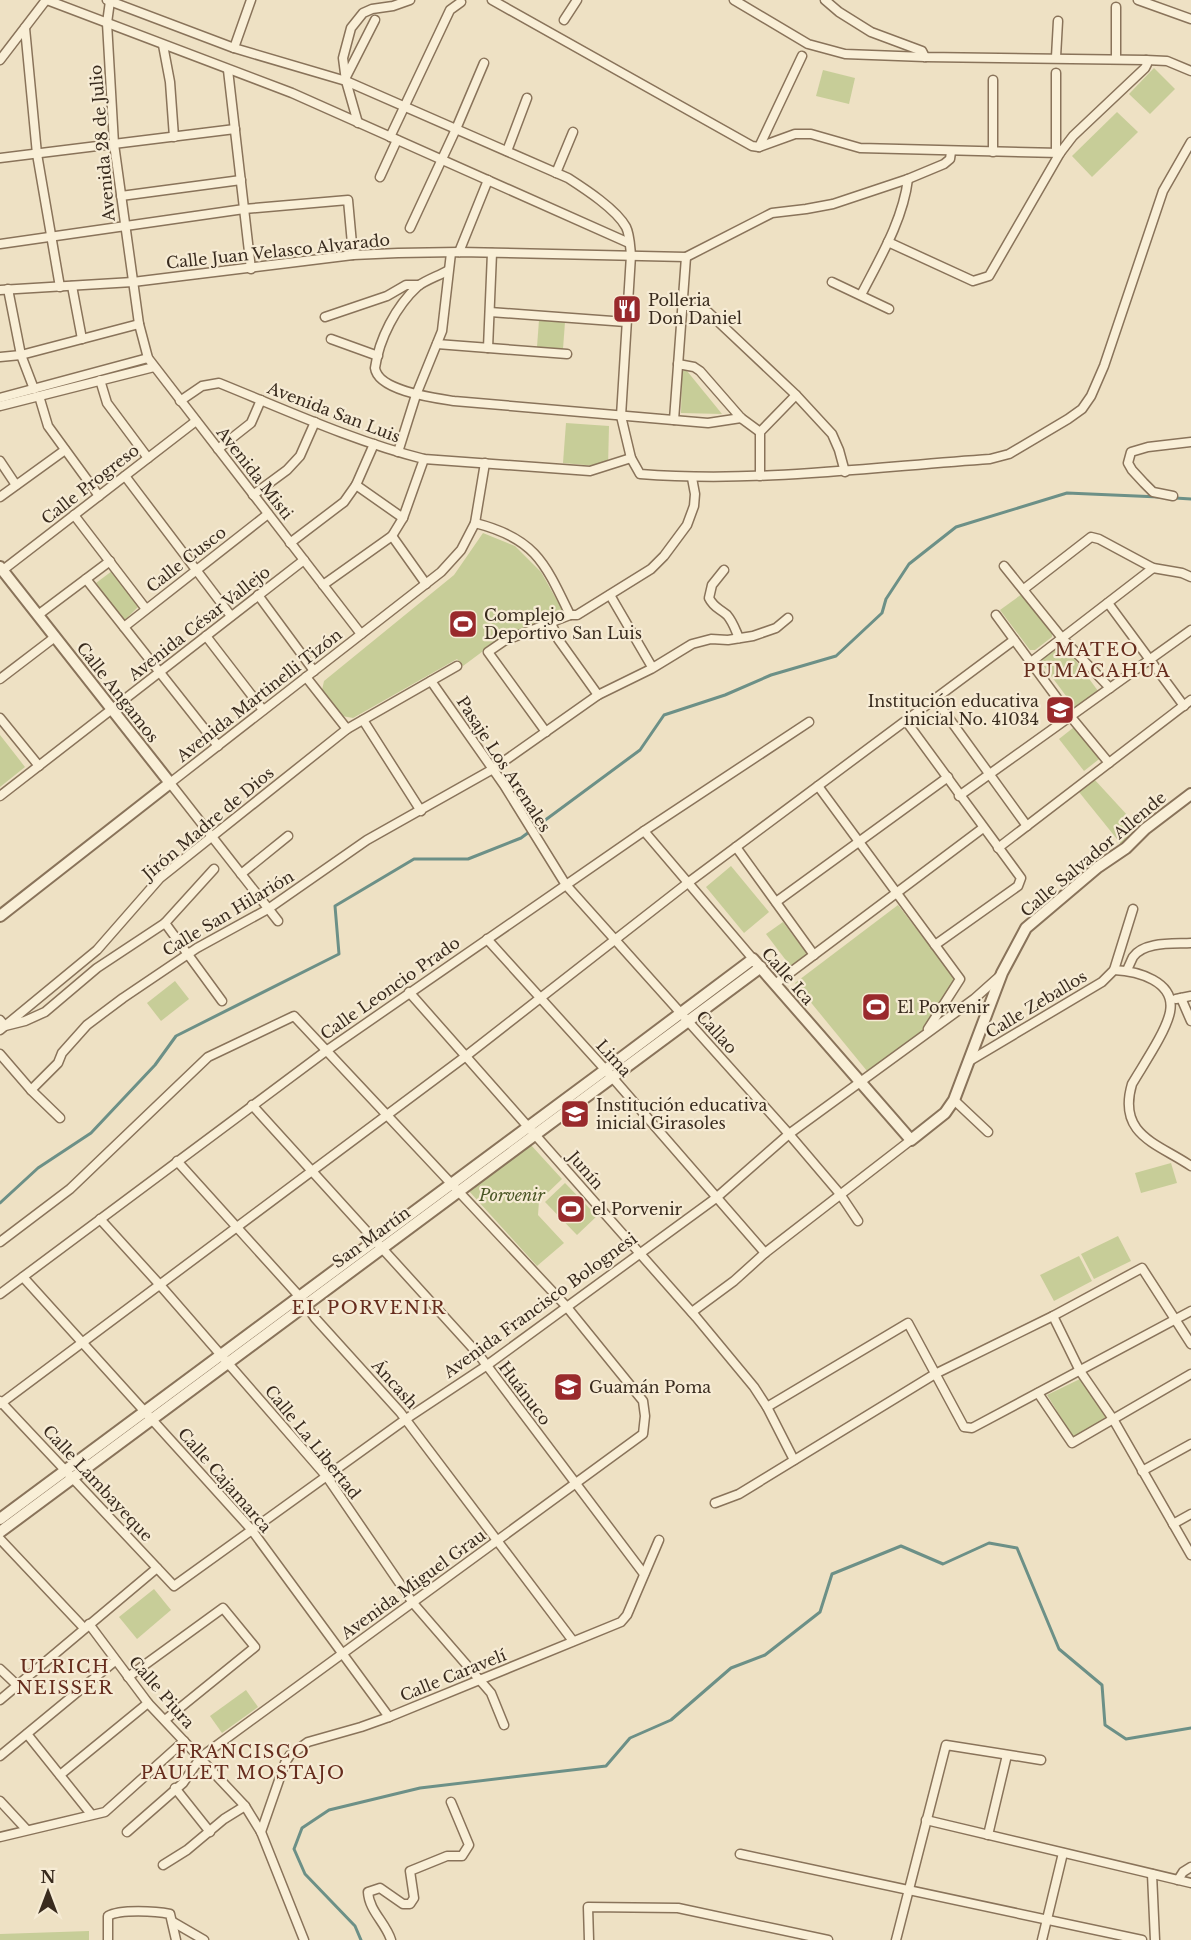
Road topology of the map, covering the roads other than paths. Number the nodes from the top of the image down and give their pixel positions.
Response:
1 (47, 0) edge
2 (251, 0) edge
3 (410, 0) edge
4 (492, 0) edge
5 (577, 0) edge
6 (734, 0) edge
7 (825, 0) edge
8 (1138, 0) edge
9 (108, 1) edge
10 (461, 2) dead end
11 (1116, 7) dead end
12 (375, 20) dead end
13 (1191, 20) edge
14 (564, 21) dead end
15 (1058, 21) dead end
16 (107, 23) junction
17 (25, 28) junction
18 (163, 45) junction
19 (234, 48) junction
20 (802, 56) dead end
21 (925, 57) junction
22 (1056, 57) junction
23 (1116, 59) junction
24 (0, 60) edge
25 (1146, 60) junction
26 (484, 63) dead end
27 (228, 70) junction
28 (1191, 71) edge
29 (1056, 73) dead end
30 (346, 79) junction
31 (993, 80) dead end
32 (527, 98) dead end
33 (405, 107) junction
34 (358, 123) junction
35 (235, 129) junction
36 (456, 129) junction
37 (573, 132) dead end
38 (174, 137) junction
39 (394, 138) junction
40 (1191, 142) edge
41 (114, 144) junction
42 (759, 147) junction
43 (507, 152) junction
44 (951, 152) junction
45 (993, 152) junction
46 (1058, 153) junction
47 (37, 154) junction
48 (0, 158) edge
49 (441, 159) junction
50 (556, 173) junction
51 (380, 177) dead end
52 (908, 179) junction
53 (241, 180) junction
54 (488, 180) junction
55 (121, 196) junction
56 (244, 210) junction
57 (125, 226) junction
58 (410, 228) dead end
59 (52, 237) junction
60 (888, 242) junction
61 (629, 243) junction
62 (0, 244) edge
63 (455, 253) junction
64 (492, 253) junction
65 (353, 255) junction
66 (631, 255) junction
67 (686, 257) junction
68 (251, 269) junction
69 (447, 272) junction
70 (133, 282) junction
71 (832, 282) dead end
72 (419, 285) junction
73 (72, 286) junction
74 (60, 287) junction
75 (4, 290) edge
76 (861, 295) junction
77 (682, 305) junction
78 (889, 309) dead end
79 (490, 312) junction
80 (325, 317) dead end
81 (626, 322) junction
82 (139, 324) junction
83 (82, 339) junction
84 (331, 339) dead end
85 (437, 344) junction
86 (488, 348) junction
87 (567, 354) dead end
88 (21, 355) junction
89 (378, 356) junction
90 (0, 357) edge
91 (148, 358) junction
92 (678, 364) junction
93 (154, 367) junction
94 (100, 380) junction
95 (36, 392) junction
96 (416, 395) junction
97 (796, 395) junction
98 (0, 398) edge
99 (261, 400) junction
100 (180, 401) junction
101 (0, 406) edge
102 (621, 416) junction
103 (741, 418) junction
104 (674, 420) junction
105 (196, 421) junction
106 (315, 422) junction
107 (760, 432) junction
108 (1191, 442) edge
109 (374, 444) junction
110 (218, 449) junction
111 (65, 450) junction
112 (398, 452) junction
113 (148, 458) junction
114 (631, 458) junction
115 (424, 459) junction
116 (0, 461) edge
117 (485, 463) junction
118 (845, 472) junction
119 (125, 476) junction
120 (760, 476) junction
121 (692, 478) junction
122 (16, 485) junction
123 (356, 485) junction
124 (253, 495) junction
125 (99, 496) junction
126 (1173, 496) dead end
127 (0, 497) edge
128 (268, 514) junction
129 (74, 515) junction
130 (403, 518) junction
131 (475, 523) junction
132 (392, 536) junction
133 (290, 543) junction
134 (304, 560) junction
135 (110, 561) junction
136 (1004, 566) dead end
137 (1153, 568) junction
138 (1, 569) edge
139 (196, 570) junction
140 (724, 570) dead end
141 (1191, 577) edge
142 (86, 579) junction
143 (426, 584) junction
144 (323, 585) junction
145 (1024, 589) junction
146 (610, 595) junction
147 (258, 596) junction
148 (1108, 603) junction
149 (146, 609) junction
150 (38, 615) junction
151 (570, 615) junction
152 (996, 615) dead end
153 (231, 616) junction
154 (788, 618) dead end
155 (551, 622) junction
156 (124, 627) junction
157 (1191, 630) edge
158 (361, 634) junction
159 (206, 636) junction
160 (55, 637) junction
161 (739, 638) junction
162 (1062, 638) junction
163 (1014, 640) junction
164 (1150, 660) junction
165 (1031, 662) junction
166 (457, 666) dead end
167 (652, 667) junction
168 (315, 671) junction
169 (159, 672) junction
170 (306, 677) junction
171 (0, 679) edge
172 (431, 681) junction
173 (1110, 688) junction
174 (598, 695) junction
175 (935, 699) junction
176 (1187, 703) edge
177 (112, 709) junction
178 (263, 711) junction
179 (1071, 717) junction
180 (0, 718) edge
181 (363, 720) junction
182 (906, 721) junction
183 (809, 722) dead end
184 (347, 729) junction
185 (546, 732) junction
186 (218, 746) junction
187 (1109, 763) junction
188 (39, 766) junction
189 (493, 769) junction
190 (989, 774) junction
191 (948, 777) junction
192 (170, 783) junction
193 (818, 786) junction
194 (1191, 794) edge
195 (0, 796) edge
196 (959, 796) junction
197 (422, 811) junction
198 (1027, 826) junction
199 (983, 828) junction
200 (644, 831) junction
201 (288, 836) dead end
202 (213, 838) junction
203 (860, 841) junction
204 (736, 847) junction
205 (998, 848) junction
206 (551, 864) joint
207 (214, 869) dead end
208 (241, 874) junction
209 (689, 882) junction
210 (566, 885) junction
211 (897, 892) junction
212 (776, 902) junction
213 (268, 909) junction
214 (1133, 909) dead end
215 (0, 916) edge
216 (278, 921) dead end
217 (165, 923) junction
218 (487, 939) junction
219 (615, 940) junction
220 (1191, 943) edge
221 (935, 945) junction
222 (187, 954) junction
223 (814, 955) junction
224 (757, 963) junction
225 (1114, 970) junction
226 (1127, 970) junction
227 (1002, 973) junction
228 (775, 984) junction
229 (409, 992) junction
230 (1191, 996) edge
231 (540, 998) junction
232 (1181, 998) junction
233 (1170, 999) junction
234 (222, 1001) dead end
235 (684, 1018) junction
236 (1191, 1021) edge
237 (2, 1025) edge
238 (925, 1035) junction
239 (326, 1051) junction
240 (0, 1054) edge
241 (465, 1056) junction
242 (970, 1060) junction
243 (609, 1074) junction
244 (860, 1082) junction
245 (31, 1090) junction
246 (954, 1100) junction
247 (252, 1105) junction
248 (387, 1116) junction
249 (60, 1118) dead end
250 (531, 1130) junction
251 (988, 1132) dead end
252 (789, 1134) junction
253 (911, 1140) junction
254 (177, 1161) junction
255 (1191, 1166) edge
256 (312, 1171) junction
257 (455, 1188) junction
258 (840, 1194) junction
259 (716, 1198) junction
260 (100, 1219) junction
261 (858, 1221) dead end
262 (237, 1227) junction
263 (0, 1242) edge
264 (378, 1244) junction
265 (639, 1252) junction
266 (765, 1252) junction
267 (23, 1277) junction
268 (160, 1285) junction
269 (0, 1294) edge
270 (302, 1300) junction
271 (566, 1306) junction
272 (1191, 1311) edge
273 (694, 1315) junction
274 (1053, 1316) junction
275 (1176, 1319) junction
276 (82, 1343) junction
277 (1191, 1344) edge
278 (224, 1358) junction
279 (486, 1366) junction
280 (1080, 1371) junction
281 (935, 1374) junction
282 (1191, 1374) edge
283 (1038, 1393) junction
284 (1, 1403) edge
285 (767, 1407) junction
286 (147, 1415) junction
287 (406, 1419) junction
288 (1113, 1419) junction
289 (1191, 1444) edge
290 (794, 1460) junction
291 (1142, 1471) junction
292 (69, 1473) junction
293 (327, 1477) junction
294 (576, 1484) junction
295 (715, 1503) dead end
296 (20, 1510) junction
297 (1191, 1514) edge
298 (0, 1519) edge
299 (1173, 1524) junction
300 (251, 1529) junction
301 (0, 1532) edge
302 (0, 1539) edge
303 (658, 1540) dead end
304 (497, 1542) junction
305 (1191, 1555) edge
306 (157, 1568) junction
307 (644, 1574) junction
308 (174, 1586) joint
309 (413, 1603) junction
310 (86, 1626) junction
311 (573, 1641) junction
312 (343, 1653) junction
313 (115, 1661) junction
314 (0, 1669) edge
315 (128, 1677) junction
316 (481, 1680) junction
317 (17, 1685) junction
318 (0, 1700) edge
319 (148, 1703) junction
320 (389, 1717) junction
321 (165, 1720) junction
322 (504, 1725) dead end
323 (27, 1734) junction
324 (184, 1742) junction
325 (1007, 1755) junction
326 (0, 1756) edge
327 (201, 1757) junction
328 (1041, 1760) dead end
329 (60, 1775) junction
330 (175, 1788) junction
331 (0, 1801) edge
332 (451, 1802) dead end
333 (245, 1806) junction
334 (91, 1814) junction
335 (926, 1820) junction
336 (26, 1829) junction
337 (127, 1832) dead end
338 (210, 1832) junction
339 (261, 1832) junction
340 (988, 1835) junction
341 (0, 1837) edge
342 (1063, 1853) junction
343 (740, 1854) dead end
344 (164, 1865) dead end
345 (1191, 1867) edge
346 (1152, 1874) junction
347 (1178, 1880) junction
348 (1191, 1883) edge
349 (909, 1890) junction
350 (1047, 1920) junction
351 (173, 1922) junction
352 (108, 1940) edge
353 (176, 1940) edge
354 (204, 1940) edge
355 (303, 1940) edge
356 (391, 1940) edge
357 (590, 1940) edge
358 (828, 1940) edge
359 (896, 1940) edge
360 (1042, 1940) edge
361 (1142, 1940) edge
362 (1155, 1940) edge

1 - 16 street
1 - 17 street
2 - 19 street
3 - 30 street
4 - 42 street
5 - 14 street
6 - 21 street
7 - 21 street
8 - 13 street
9 - 16 street, Avenida 28 de Julio
9 - 19 street
10 - 33 street
11 - 23 street
12 - 30 street
15 - 22 street
16 - 18 street
16 - 41 street, Avenida 28 de Julio
17 - 24 street
17 - 47 street
18 - 27 street
18 - 38 street
19 - 30 street
20 - 42 street
21 - 22 street
22 - 23 street
23 - 25 street
25 - 28 street
25 - 46 street
26 - 36 street
27 - 34 street
27 - 35 street
29 - 46 street
30 - 33 street
30 - 34 street
31 - 45 street
32 - 43 street
33 - 36 street
33 - 39 street
34 - 39 street
35 - 38 street
35 - 53 street
36 - 43 street
36 - 49 street
37 - 50 street
38 - 41 street
39 - 49 street
39 - 51 street
40 - 118 street
41 - 47 street
41 - 55 street, Avenida 28 de Julio
42 - 44 street
43 - 50 street
44 - 45 street
44 - 52 street
45 - 46 street
46 - 60 street
47 - 48 street
47 - 59 street
49 - 54 street
49 - 58 street
50 - 61 street
52 - 60 street
52 - 67 street
53 - 55 street
53 - 56 street
54 - 61 street
54 - 63 street
55 - 57 street, Avenida 28 de Julio
56 - 57 street
56 - 65 street
56 - 68 street
57 - 59 street
57 - 70 street, Avenida 28 de Julio
59 - 62 street
59 - 74 street
60 - 76 street
61 - 66 street
63 - 64 street, Calle Juan Velasco Alvarado
63 - 65 street, Calle Juan Velasco Alvarado
63 - 69 street
64 - 66 street, Calle Juan Velasco Alvarado
64 - 79 street
65 - 68 street, Calle Juan Velasco Alvarado
66 - 67 street, Calle Juan Velasco Alvarado
66 - 81 street
67 - 77 street
68 - 70 street, Calle Juan Velasco Alvarado
69 - 72 street
69 - 85 street
70 - 73 street, Calle Juan Velasco Alvarado
70 - 82 street, Avenida 28 de Julio
71 - 76 street
72 - 80 street
72 - 89 street
73 - 74 street, Calle Juan Velasco Alvarado
73 - 83 street
74 - 75 street, Calle Juan Velasco Alvarado
75 - 88 street
76 - 78 street
77 - 92 street
77 - 97 street
79 - 81 street
79 - 86 street
81 - 102 street
82 - 83 street
82 - 91 street, Avenida Misti
83 - 88 street
84 - 89 street
85 - 86 street
85 - 96 street
86 - 87 street
88 - 90 street
88 - 95 street
89 - 96 street
91 - 93 street, Avenida Misti
91 - 95 street
92 - 103 street
92 - 104 street
93 - 94 street
93 - 100 street, Avenida Misti
94 - 95 street
94 - 113 street
95 - 98 street
95 - 101 street
95 - 111 street
96 - 102 street
96 - 112 street
97 - 107 street
97 - 118 street
99 - 100 street, Avenida San Luis
99 - 106 street, Avenida San Luis
99 - 110 street
100 - 105 street, Avenida Misti
102 - 104 street
102 - 114 street
103 - 104 street
103 - 107 street
105 - 110 street, Avenida Misti
105 - 113 street, Calle Progreso
106 - 109 street, Avenida San Luis
106 - 124 street
107 - 120 street
108 - 126 street
109 - 112 street, Avenida San Luis
109 - 123 street
110 - 124 street, Avenida Misti
111 - 122 street
111 - 125 street
112 - 115 street, Avenida San Luis
113 - 119 street, Calle Progreso
114 - 117 street, Avenida San Luis
114 - 121 street
115 - 117 street, Avenida San Luis
115 - 130 street
116 - 122 street
117 - 131 street, Avenida Martinelli Tizón
118 - 120 street
119 - 125 street, Calle Progreso
119 - 139 street
120 - 121 street
121 - 146 street
122 - 127 street
123 - 130 street
123 - 133 street
124 - 128 street, Avenida Misti
125 - 129 street, Calle Progreso
128 - 133 street, Avenida Misti
128 - 139 street, Calle Cusco
129 - 135 street
129 - 138 street, Calle Progreso
130 - 132 street
131 - 143 street, Avenida Martinelli Tizón
131 - 151 street
132 - 143 street
132 - 144 street
133 - 134 street, Avenida Misti
134 - 144 street, Avenida Misti
134 - 147 street, Avenida César Vallejo
135 - 142 street
135 - 149 street
136 - 145 street
137 - 141 street
137 - 145 street
137 - 148 street
138 - 150 street, Calle Angamos
139 - 149 street, Calle Cusco
139 - 153 street
140 - 161 street
142 - 150 street
142 - 156 street
143 - 158 street, Avenida Martinelli Tizón
144 - 158 street, Avenida Misti
145 - 162 street
146 - 151 street
146 - 167 street
147 - 153 street, Avenida César Vallejo
147 - 168 street
148 - 162 street
148 - 164 street
149 - 156 street, Calle Cusco
150 - 160 street, Calle Angamos
151 - 155 street
152 - 163 street
153 - 159 street, Avenida César Vallejo
154 - 161 street, Calle San Hilarión
155 - 174 street
155 - 185 street
156 - 169 street
157 - 164 street
158 - 168 street, Avenida Martinelli Tizón
159 - 169 street, Avenida César Vallejo
159 - 178 street
160 - 171 street
160 - 177 street, Calle Angamos
161 - 167 street, Calle San Hilarión
162 - 165 street
162 - 173 street
163 - 165 street
163 - 175 street
164 - 173 street
164 - 176 street
165 - 179 street
166 - 172 street, Jirón Madre de Dios
167 - 174 street, Calle San Hilarión
168 - 170 street, Avenida Martinelli Tizón
169 - 177 street, Avenida César Vallejo
169 - 186 street
170 - 178 street, Avenida Martinelli Tizón
170 - 184 street
172 - 181 street, Jirón Madre de Dios
172 - 189 street, Pasaje Los Arenales
173 - 179 street
174 - 185 street, Calle San Hilarión
175 - 182 street
175 - 190 street
176 - 187 street
177 - 188 street
177 - 192 street, Calle Angamos
178 - 186 street, Avenida Martinelli Tizón
179 - 187 street
179 - 190 street
180 - 188 street
181 - 184 street, Jirón Madre de Dios
181 - 197 street
182 - 191 street
182 - 193 street
183 - 200 street, Calle Leoncio Prado
184 - 202 street, Jirón Madre de Dios
185 - 189 street, Calle San Hilarión
186 - 192 street, Avenida Martinelli Tizón
187 - 198 street
188 - 195 street
189 - 197 street, Calle San Hilarión
189 - 206 street, Pasaje Los Arenales
190 - 196 street
190 - 198 street
191 - 196 street
191 - 203 street
192 - 202 street, Calle Angamos
192 - 215 street, Avenida Martinelli Tizón
193 - 203 street
193 - 204 street
194 - 227 street, Calle Salvador Allende
196 - 199 street
197 - 213 street, Calle San Hilarión
198 - 205 street
199 - 205 street
199 - 211 street
200 - 209 street, Calle Ica
200 - 210 street, Calle Leoncio Prado
201 - 208 street
202 - 208 street, Calle Angamos
202 - 237 street, Jirón Madre de Dios
203 - 211 street
203 - 212 street
204 - 209 street
204 - 212 street
205 - 221 street
206 - 210 street, Callao
207 - 217 street
208 - 213 street, Calle Angamos
209 - 219 street
209 - 224 street, Calle Ica
210 - 218 street, Calle Leoncio Prado
210 - 219 street, Callao
211 - 221 street
211 - 223 street
212 - 223 street
213 - 216 street, Calle Angamos
213 - 222 street, Calle San Hilarión
214 - 225 street
217 - 222 street
217 - 237 street
218 - 229 street, Calle Leoncio Prado
218 - 231 street, Lima
219 - 231 street
219 - 235 street, Callao
220 - 226 street
221 - 238 street
222 - 234 street
222 - 245 street, Calle San Hilarión
223 - 228 street
224 - 228 street, Calle Ica
224 - 235 street, San Martín
225 - 226 street
225 - 242 street, Calle Zeballos
226 - 233 street
227 - 238 street, Avenida Francisco Bolognesi
227 - 242 street
228 - 244 street, Calle Ica
229 - 239 street, Calle Leoncio Prado
229 - 241 street, Junín
230 - 232 street
231 - 241 street
231 - 243 street, Lima
232 - 233 street
232 - 236 street
233 - 255 street
235 - 243 street, San Martín
235 - 252 street, Callao
238 - 244 street, Avenida Francisco Bolognesi
239 - 247 street, Calle Leoncio Prado
239 - 248 street
239 - 263 street
240 - 245 street
241 - 248 street
241 - 250 street, Junín
242 - 246 street
243 - 250 street, San Martín
243 - 259 street, Lima
244 - 252 street, Avenida Francisco Bolognesi
244 - 253 street, Calle Ica
245 - 249 street
246 - 251 street
246 - 253 street
247 - 254 street, Calle Leoncio Prado
247 - 256 street, Huánuco
248 - 256 street
248 - 257 street
250 - 257 street, San Martín
250 - 265 street, Junín
252 - 258 street, Callao
252 - 259 street, Avenida Francisco Bolognesi
253 - 258 street
254 - 260 street, Calle Leoncio Prado
254 - 262 street, Áncash
256 - 262 street
256 - 264 street, Huánuco
257 - 264 street, San Martín
257 - 271 street
258 - 261 street, Callao
258 - 266 street
259 - 265 street, Avenida Francisco Bolognesi
259 - 266 street, Lima
260 - 267 street, Calle Leoncio Prado
260 - 268 street, Calle La Libertad
262 - 268 street
262 - 270 street, Áncash
264 - 270 street, San Martín
264 - 279 street, Huánuco
265 - 271 street, Avenida Francisco Bolognesi
265 - 273 street, Junín
266 - 273 street
267 - 269 street, Calle Leoncio Prado
267 - 276 street, Calle Cajamarca
268 - 276 street
268 - 278 street, Calle La Libertad
270 - 278 street, San Martín
270 - 287 street, Áncash
271 - 279 street, Avenida Francisco Bolognesi
271 - 294 street, Avenida Miguel Grau
272 - 275 street
273 - 285 street, Junín
274 - 275 street
274 - 280 street
274 - 281 street
275 - 277 street
275 - 280 street
276 - 284 street
276 - 286 street, Calle Cajamarca
278 - 286 street, San Martín
278 - 293 street, Calle La Libertad
279 - 287 street, Avenida Francisco Bolognesi
279 - 294 street, Huánuco
280 - 283 street
280 - 288 street
281 - 283 street
281 - 285 street
281 - 290 street
282 - 288 street
283 - 288 street
284 - 292 street, Calle Lambayeque
285 - 290 street, Junín
286 - 292 street, San Martín
286 - 300 street, Calle Cajamarca
287 - 293 street, Avenida Francisco Bolognesi
287 - 304 street, Áncash
288 - 291 street
289 - 291 street
290 - 295 street
291 - 299 street
292 - 296 street, San Martín
292 - 306 street, Calle Lambayeque
293 - 300 street, Avenida Francisco Bolognesi
293 - 309 street, Calle La Libertad
294 - 304 street, Avenida Miguel Grau
294 - 307 street, Huánuco
296 - 298 street, San Martín
296 - 301 street, San Martín
297 - 299 street
299 - 305 street
300 - 308 street, Avenida Francisco Bolognesi
300 - 312 street, Calle Cajamarca
302 - 310 street, Calle Piura
303 - 307 street, Calle Caravelí
304 - 309 street, Avenida Miguel Grau
304 - 311 street, Áncash
306 - 308 street, Calle Lambayeque
306 - 310 street
307 - 311 street, Calle Caravelí
309 - 312 street, Avenida Miguel Grau
309 - 316 street, Calle La Libertad
310 - 313 street, Calle Piura
310 - 317 street
311 - 316 street, Calle Caravelí
312 - 320 street, Calle Cajamarca
312 - 327 street, Avenida Miguel Grau
313 - 315 street, Calle Piura
313 - 323 street
314 - 317 street
315 - 319 street, Calle Piura
315 - 321 street
316 - 320 street, Calle Caravelí
316 - 322 street, Calle La Libertad
317 - 318 street
319 - 321 street, Calle Piura
319 - 329 street
320 - 339 street, Calle Caravelí
321 - 324 street, Calle Piura
323 - 326 street
323 - 329 street
324 - 327 street, Calle Piura
324 - 334 street
325 - 328 street
325 - 335 street
325 - 340 street
327 - 330 street, Avenida Miguel Grau
327 - 333 street, Calle Piura
329 - 334 street
330 - 337 street, Avenida Miguel Grau
330 - 338 street
331 - 336 street
332 - 356 street
333 - 338 street
333 - 339 street, Calle Piura
334 - 336 street
335 - 340 street
335 - 349 street
336 - 341 street
338 - 344 street
339 - 355 street, Calle Piura
340 - 342 street
342 - 346 street
342 - 350 street
343 - 349 street
345 - 347 street
346 - 347 street
346 - 362 street
347 - 348 street
349 - 350 street
349 - 359 street
350 - 360 street
350 - 361 street
351 - 352 street
351 - 353 street
351 - 354 street
357 - 358 street

